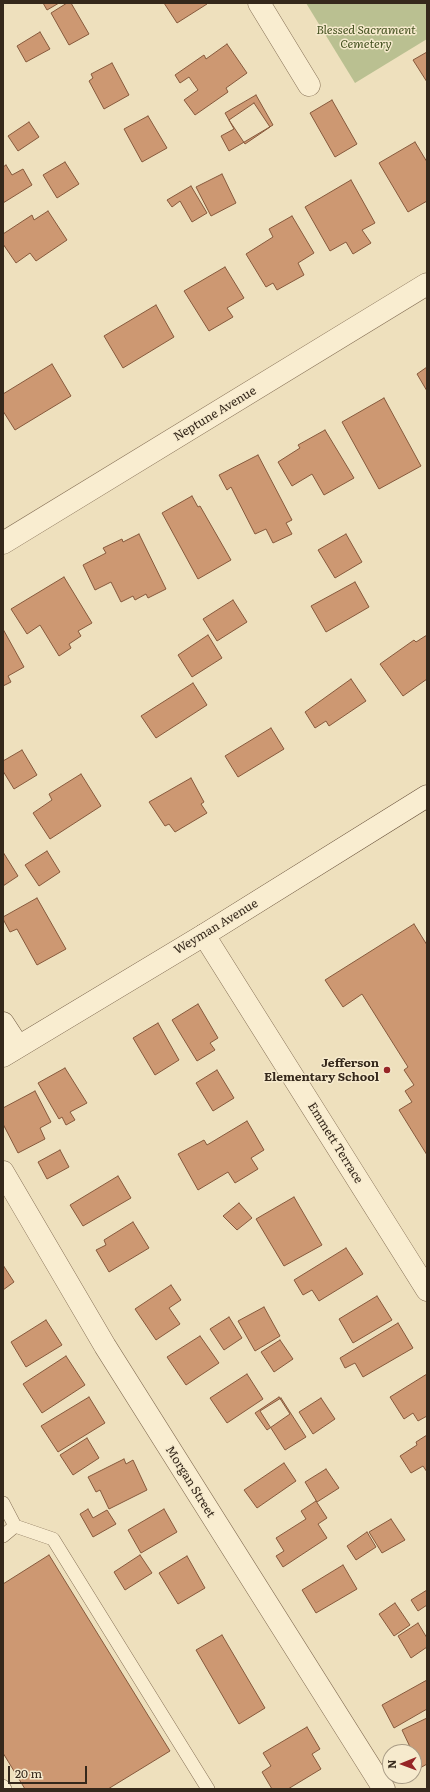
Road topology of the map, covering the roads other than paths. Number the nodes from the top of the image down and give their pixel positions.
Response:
1 (259, 3) edge
2 (309, 85) dead end
3 (427, 284) edge
4 (3, 543) edge
5 (427, 796) edge
6 (204, 935) junction
7 (3, 1023) edge
8 (10, 1051) edge
9 (3, 1172) edge
10 (426, 1287) edge
11 (3, 1503) edge
12 (15, 1526) junction
13 (3, 1536) edge
14 (3, 1786) edge
15 (5, 1789) edge
16 (208, 1789) edge
17 (384, 1789) edge

1 - 2 street
3 - 4 street, Neptune Avenue
5 - 6 street, Weyman Avenue
6 - 8 street, Weyman Avenue
6 - 10 street, Emmett Terrace
7 - 8 street
9 - 17 street, Morgan Street
11 - 12 lane
12 - 13 lane
12 - 16 lane
14 - 15 lane

